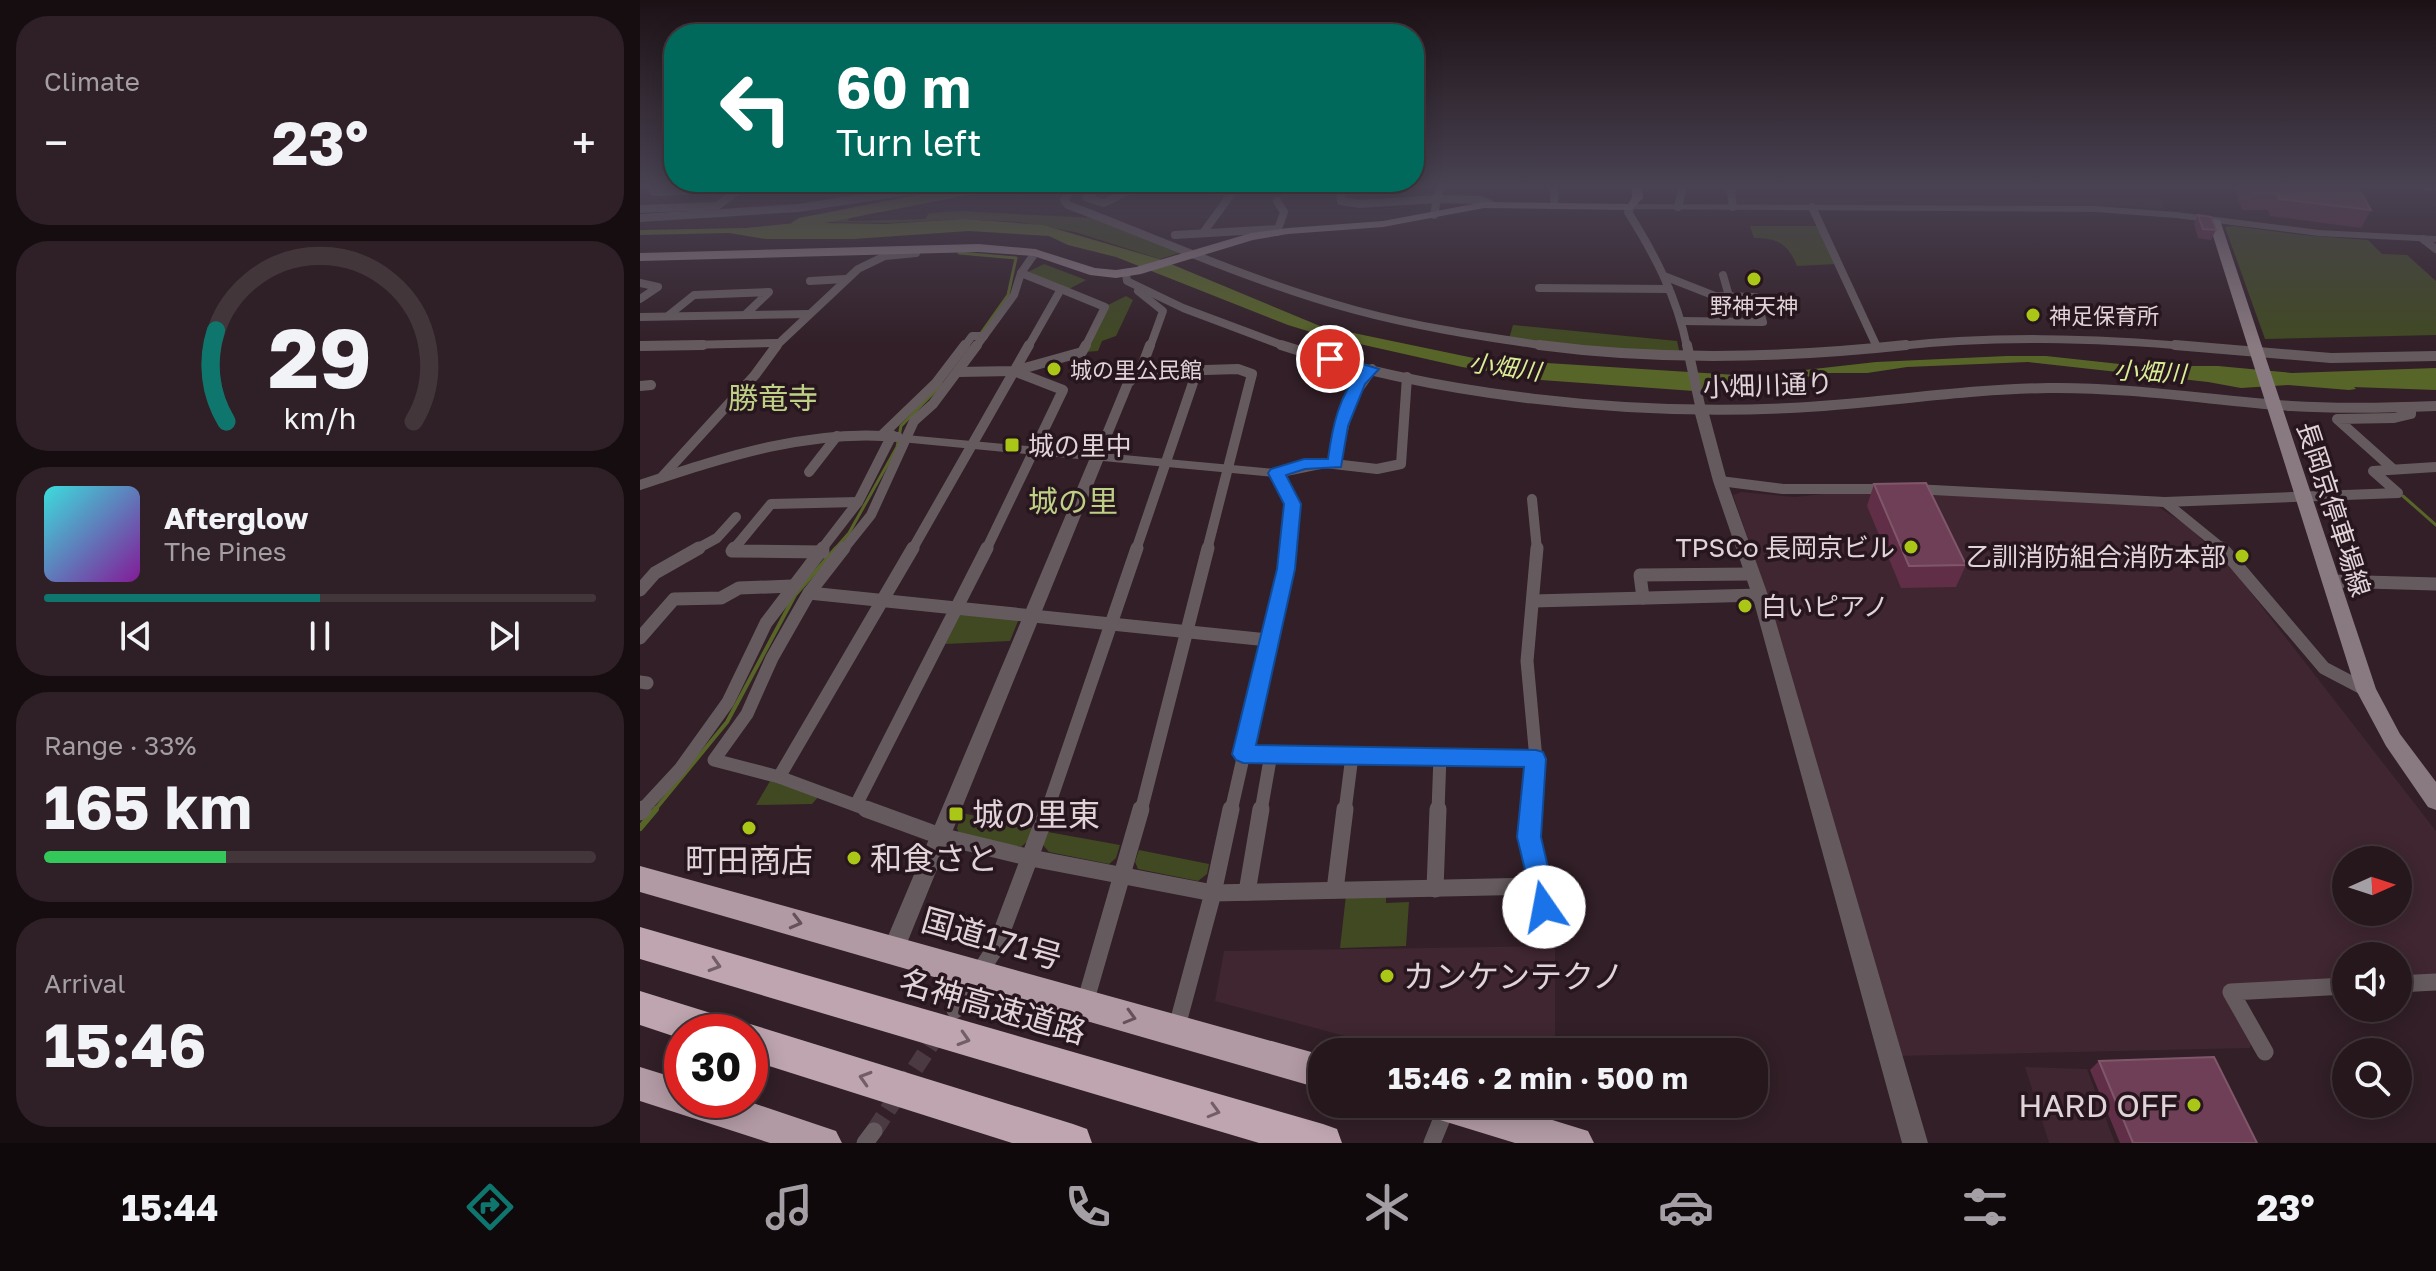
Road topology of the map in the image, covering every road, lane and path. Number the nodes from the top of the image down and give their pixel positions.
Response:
1 (1156, 239) edge
2 (1241, 239) edge
3 (1643, 239) edge
4 (1827, 239) edge
5 (2220, 239) edge
6 (2423, 239) edge
7 (946, 248) junction
8 (2436, 249) edge
9 (1035, 253) junction
10 (1194, 254) junction
11 (640, 257) edge
12 (1021, 273) junction
13 (1126, 274) junction
14 (1723, 275) dead end
15 (1664, 276) junction
16 (845, 279) junction
17 (810, 281) dead end
18 (640, 283) edge
19 (1137, 287) junction
20 (1539, 288) dead end
21 (1576, 288) junction
22 (1061, 289) junction
23 (1669, 289) junction
24 (1729, 296) junction
25 (640, 299) edge
26 (1577, 304) dead end
27 (746, 314) junction
28 (809, 314) junction
29 (669, 315) junction
30 (640, 317) edge
31 (1682, 321) junction
32 (649, 334) dead end
33 (984, 336) junction
34 (778, 343) junction
35 (640, 344) edge
36 (1877, 347) junction
37 (2256, 353) junction
38 (2436, 356) edge
39 (1690, 358) junction
40 (1372, 369) junction
41 (1014, 371) junction
42 (1197, 371) junction
43 (958, 372) junction
44 (1140, 372) junction
45 (1407, 377) junction
46 (2272, 402) junction
47 (1700, 406) junction
48 (2436, 406) edge
49 (2411, 407) junction
50 (837, 436) junction
51 (894, 436) junction
52 (971, 445) junction
53 (1034, 451) junction
54 (1098, 456) junction
55 (1164, 463) junction
56 (1335, 463) junction
57 (2436, 467) edge
58 (1227, 468) junction
59 (2393, 469) junction
60 (809, 472) dead end
61 (1276, 473) junction
62 (661, 478) junction
63 (1720, 481) junction
64 (640, 485) edge
65 (2301, 495) junction
66 (1532, 499) dead end
67 (858, 502) junction
68 (2165, 502) junction
69 (736, 517) dead end
70 (823, 552) junction
71 (1752, 574) junction
72 (2331, 581) junction
73 (2436, 584) edge
74 (792, 586) junction
75 (640, 590) edge
76 (809, 593) junction
77 (1760, 595) junction
78 (1643, 598) junction
79 (884, 600) junction
80 (1533, 601) junction
81 (958, 608) junction
82 (1031, 615) junction
83 (1111, 624) junction
84 (1188, 632) junction
85 (640, 638) edge
86 (1268, 640) junction
87 (2366, 690) junction
88 (1243, 754) junction
89 (1271, 754) junction
90 (1352, 756) junction
91 (1440, 756) junction
92 (1536, 759) junction
93 (779, 777) junction
94 (2436, 800) edge
95 (856, 805) junction
96 (640, 812) edge
97 (940, 836) junction
98 (1031, 858) junction
99 (1124, 876) junction
100 (640, 879) edge
101 (1540, 886) junction
102 (1435, 889) junction
103 (1335, 890) junction
104 (1247, 892) junction
105 (1213, 893) junction
106 (1549, 928) dead end
107 (640, 943) edge
108 (894, 948) junction
109 (978, 974) junction
110 (2436, 982) edge
111 (2412, 983) edge
112 (2332, 987) edge
113 (1085, 1004) junction
114 (640, 1008) edge
115 (955, 1010) dead end
116 (664, 1015) edge
117 (1176, 1030) junction
118 (768, 1048) edge
119 (2265, 1052) dead end
120 (1308, 1068) edge
121 (640, 1084) edge
122 (664, 1091) edge
123 (747, 1118) edge
124 (1439, 1118) edge
125 (1488, 1118) edge
126 (824, 1143) edge
127 (1073, 1143) edge
128 (1323, 1143) edge
129 (1432, 1143) edge
130 (1576, 1143) edge
131 (1915, 1143) edge

1 - 10 street
2 - 10 main road
3 - 15 street
4 - 36 street
5 - 37 main road, 長岡京停車場線
6 - 8 street
7 - 9 main road
7 - 11 main road
7 - 16 street
9 - 12 street
9 - 13 main road
10 - 13 main road
10 - 39 street
12 - 22 street
12 - 33 street
13 - 19 street, 小畑川通り
14 - 24 street
15 - 23 street
15 - 24 street
16 - 17 street
16 - 28 street
18 - 25 street
19 - 40 street, 小畑川通り
19 - 44 street
20 - 21 street
21 - 23 street
21 - 26 street
22 - 41 street
22 - 41 street
23 - 31 street
24 - 31 street
27 - 28 street
27 - 29 street
27 - 29 street
28 - 34 street
29 - 30 street
31 - 39 street
32 - 35 street
33 - 43 street
33 - 51 street
34 - 35 street
34 - 62 street
36 - 37 street
36 - 39 street
37 - 38 street
37 - 46 main road, 長岡京停車場線
39 - 47 street
40 - 45 street, 小畑川通り
40 - 56 street
41 - 43 street
41 - 52 street
41 - 53 street
42 - 44 street
42 - 55 street
42 - 58 street
43 - 51 street
44 - 54 street
45 - 47 street, 小畑川通り
45 - 56 street
46 - 47 street, 小畑川通り
46 - 49 street, 小畑川通り
46 - 65 main road, 長岡京停車場線
47 - 63 street
48 - 49 street, 小畑川通り
49 - 59 street
50 - 51 street
50 - 60 street
50 - 62 street
51 - 52 street
51 - 67 street
51 - 76 street
52 - 53 street
52 - 79 street
53 - 54 street
53 - 81 street
54 - 55 street
54 - 82 street
55 - 58 street
55 - 83 street
56 - 61 street
57 - 59 street
58 - 61 street
58 - 84 street
59 - 65 street
61 - 86 street
62 - 64 street
63 - 68 street
63 - 71 street
65 - 68 street
65 - 72 main road, 長岡京停車場線
66 - 80 street
67 - 70 street
67 - 70 street
68 - 87 street
69 - 75 street
70 - 74 street
71 - 77 street
71 - 78 street
72 - 73 street
72 - 87 main road, 長岡京停車場線
74 - 85 street
74 - 96 street
76 - 79 street
76 - 93 street
77 - 78 street
77 - 131 street
78 - 80 street
79 - 81 street
79 - 93 street
80 - 92 street
81 - 82 street
81 - 95 street
82 - 83 street
82 - 97 street
83 - 84 street
83 - 98 street
84 - 86 street
84 - 99 street
86 - 88 street
87 - 94 main road, 長岡京停車場線
88 - 89 street
88 - 105 street
89 - 90 street
89 - 104 street
90 - 91 street
90 - 103 street
91 - 92 street
91 - 102 street
92 - 101 street
93 - 95 street
95 - 97 street
97 - 98 street
97 - 108 street
98 - 99 street
98 - 109 street
99 - 105 street
99 - 113 street
100 -> 108 highway, 国道171号
101 - 102 street
101 - 106 street
102 - 103 street
103 - 104 street
104 - 105 street
105 - 117 street
107 -> 128 highway, 名神高速道路
108 - 109 highway, 国道171号
109 - 113 highway, 国道171号
109 - 115 street
110 - 111 street
112 - 119 street
113 -> 117 highway, 国道171号
114 - 116 highway
117 - 120 highway, 国道171号
127 -> 118 highway
121 - 122 highway
123 - 126 highway
124 - 129 street
125 - 130 highway

